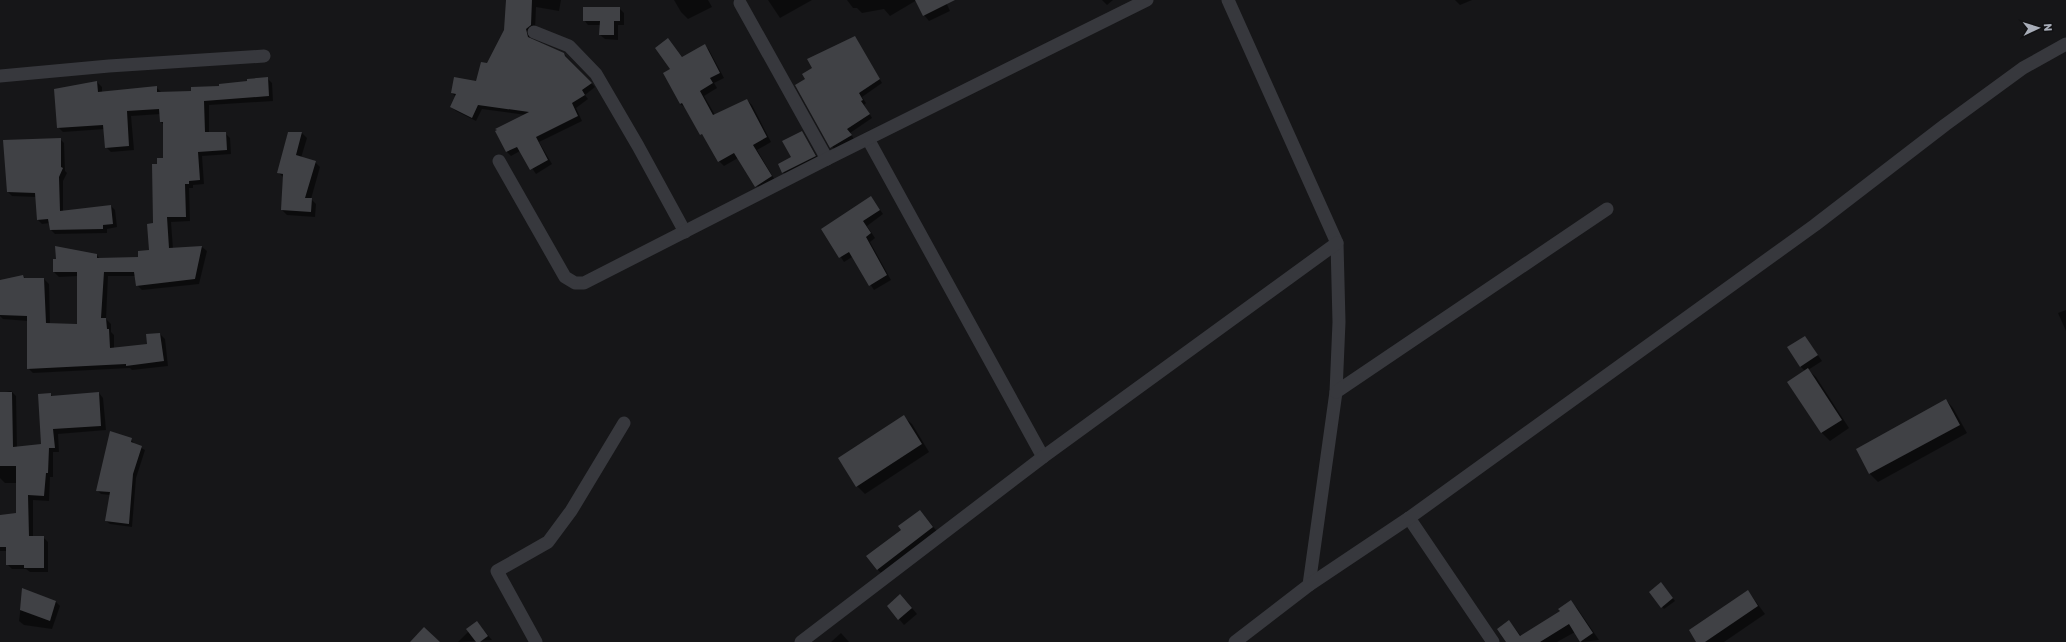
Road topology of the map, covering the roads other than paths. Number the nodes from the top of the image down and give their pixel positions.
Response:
1 (1147, 0) edge
2 (1228, 0) edge
3 (740, 3) dead end
4 (534, 32) dead end
5 (2066, 44) edge
6 (264, 56) dead end
7 (0, 76) edge
8 (868, 139) junction
9 (827, 159) junction
10 (499, 161) dead end
11 (1607, 209) dead end
12 (685, 232) junction
13 (1337, 243) junction
14 (1336, 392) junction
15 (624, 423) dead end
16 (1043, 457) junction
17 (1409, 518) junction
18 (1309, 586) junction
19 (536, 642) edge
20 (801, 642) edge
21 (1235, 642) edge
22 (1493, 642) edge

1 - 8 street
2 - 13 street
3 - 9 street
4 - 12 street
5 - 17 street
6 - 7 street
8 - 9 street
8 - 16 street
9 - 12 street
10 - 12 street
11 - 14 street
13 - 14 street
13 - 16 street
14 - 18 street
15 - 19 street
16 - 20 street
17 - 18 street
17 - 22 street
18 - 21 street

